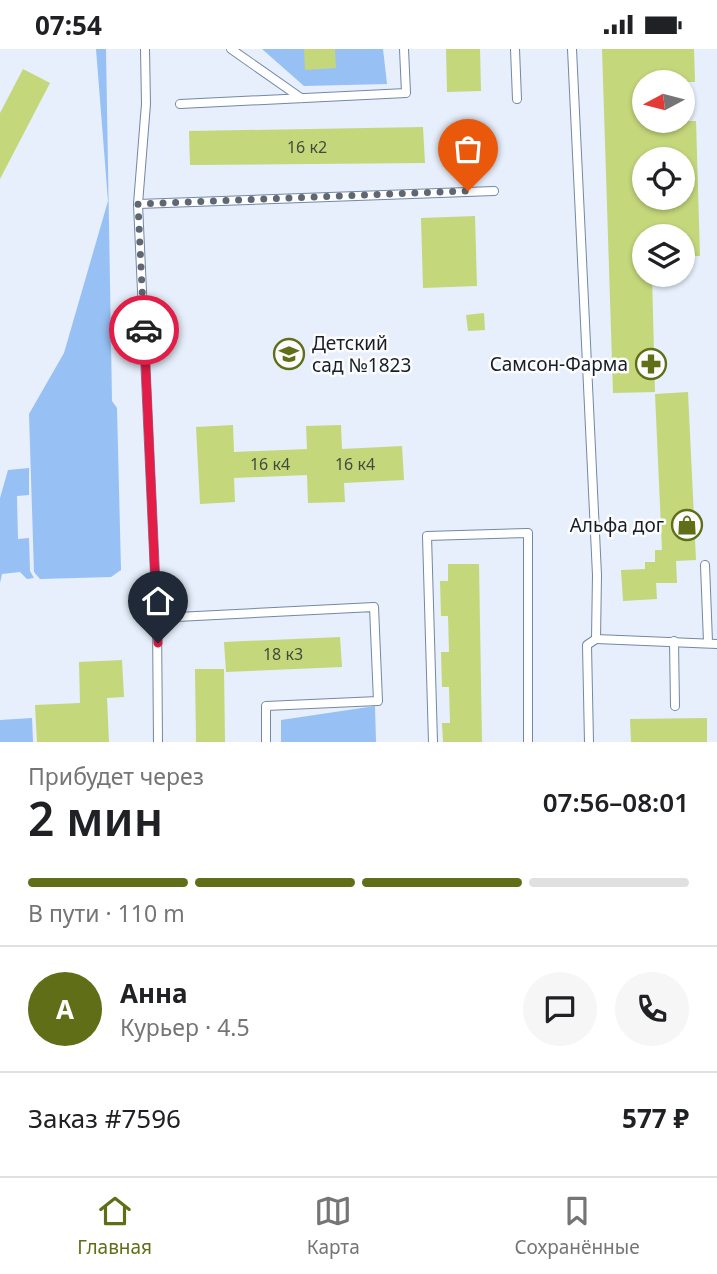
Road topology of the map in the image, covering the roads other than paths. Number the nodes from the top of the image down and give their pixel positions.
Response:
1 (145, 49) edge
2 (230, 49) edge
3 (404, 49) edge
4 (515, 49) edge
5 (572, 49) edge
6 (301, 98) junction
7 (517, 99) dead end
8 (180, 104) dead end
9 (494, 191) dead end
10 (138, 204) junction
11 (705, 565) dead end
12 (157, 618) junction
13 (596, 639) junction
14 (674, 641) junction
15 (713, 643) edge
16 (675, 706) dead end
17 (158, 742) edge
18 (266, 742) edge
19 (433, 742) edge
20 (528, 742) edge
21 (589, 742) edge

1 - 10 lane
2 - 6 lane
3 - 6 lane
4 - 7 lane
5 - 13 lane
6 - 8 lane
9 - 10 lane
10 - 12 lane
11 - 15 lane
12 - 17 lane
12 - 18 lane
13 - 14 lane
13 - 21 lane
14 - 15 lane
14 - 16 lane
19 - 20 lane

